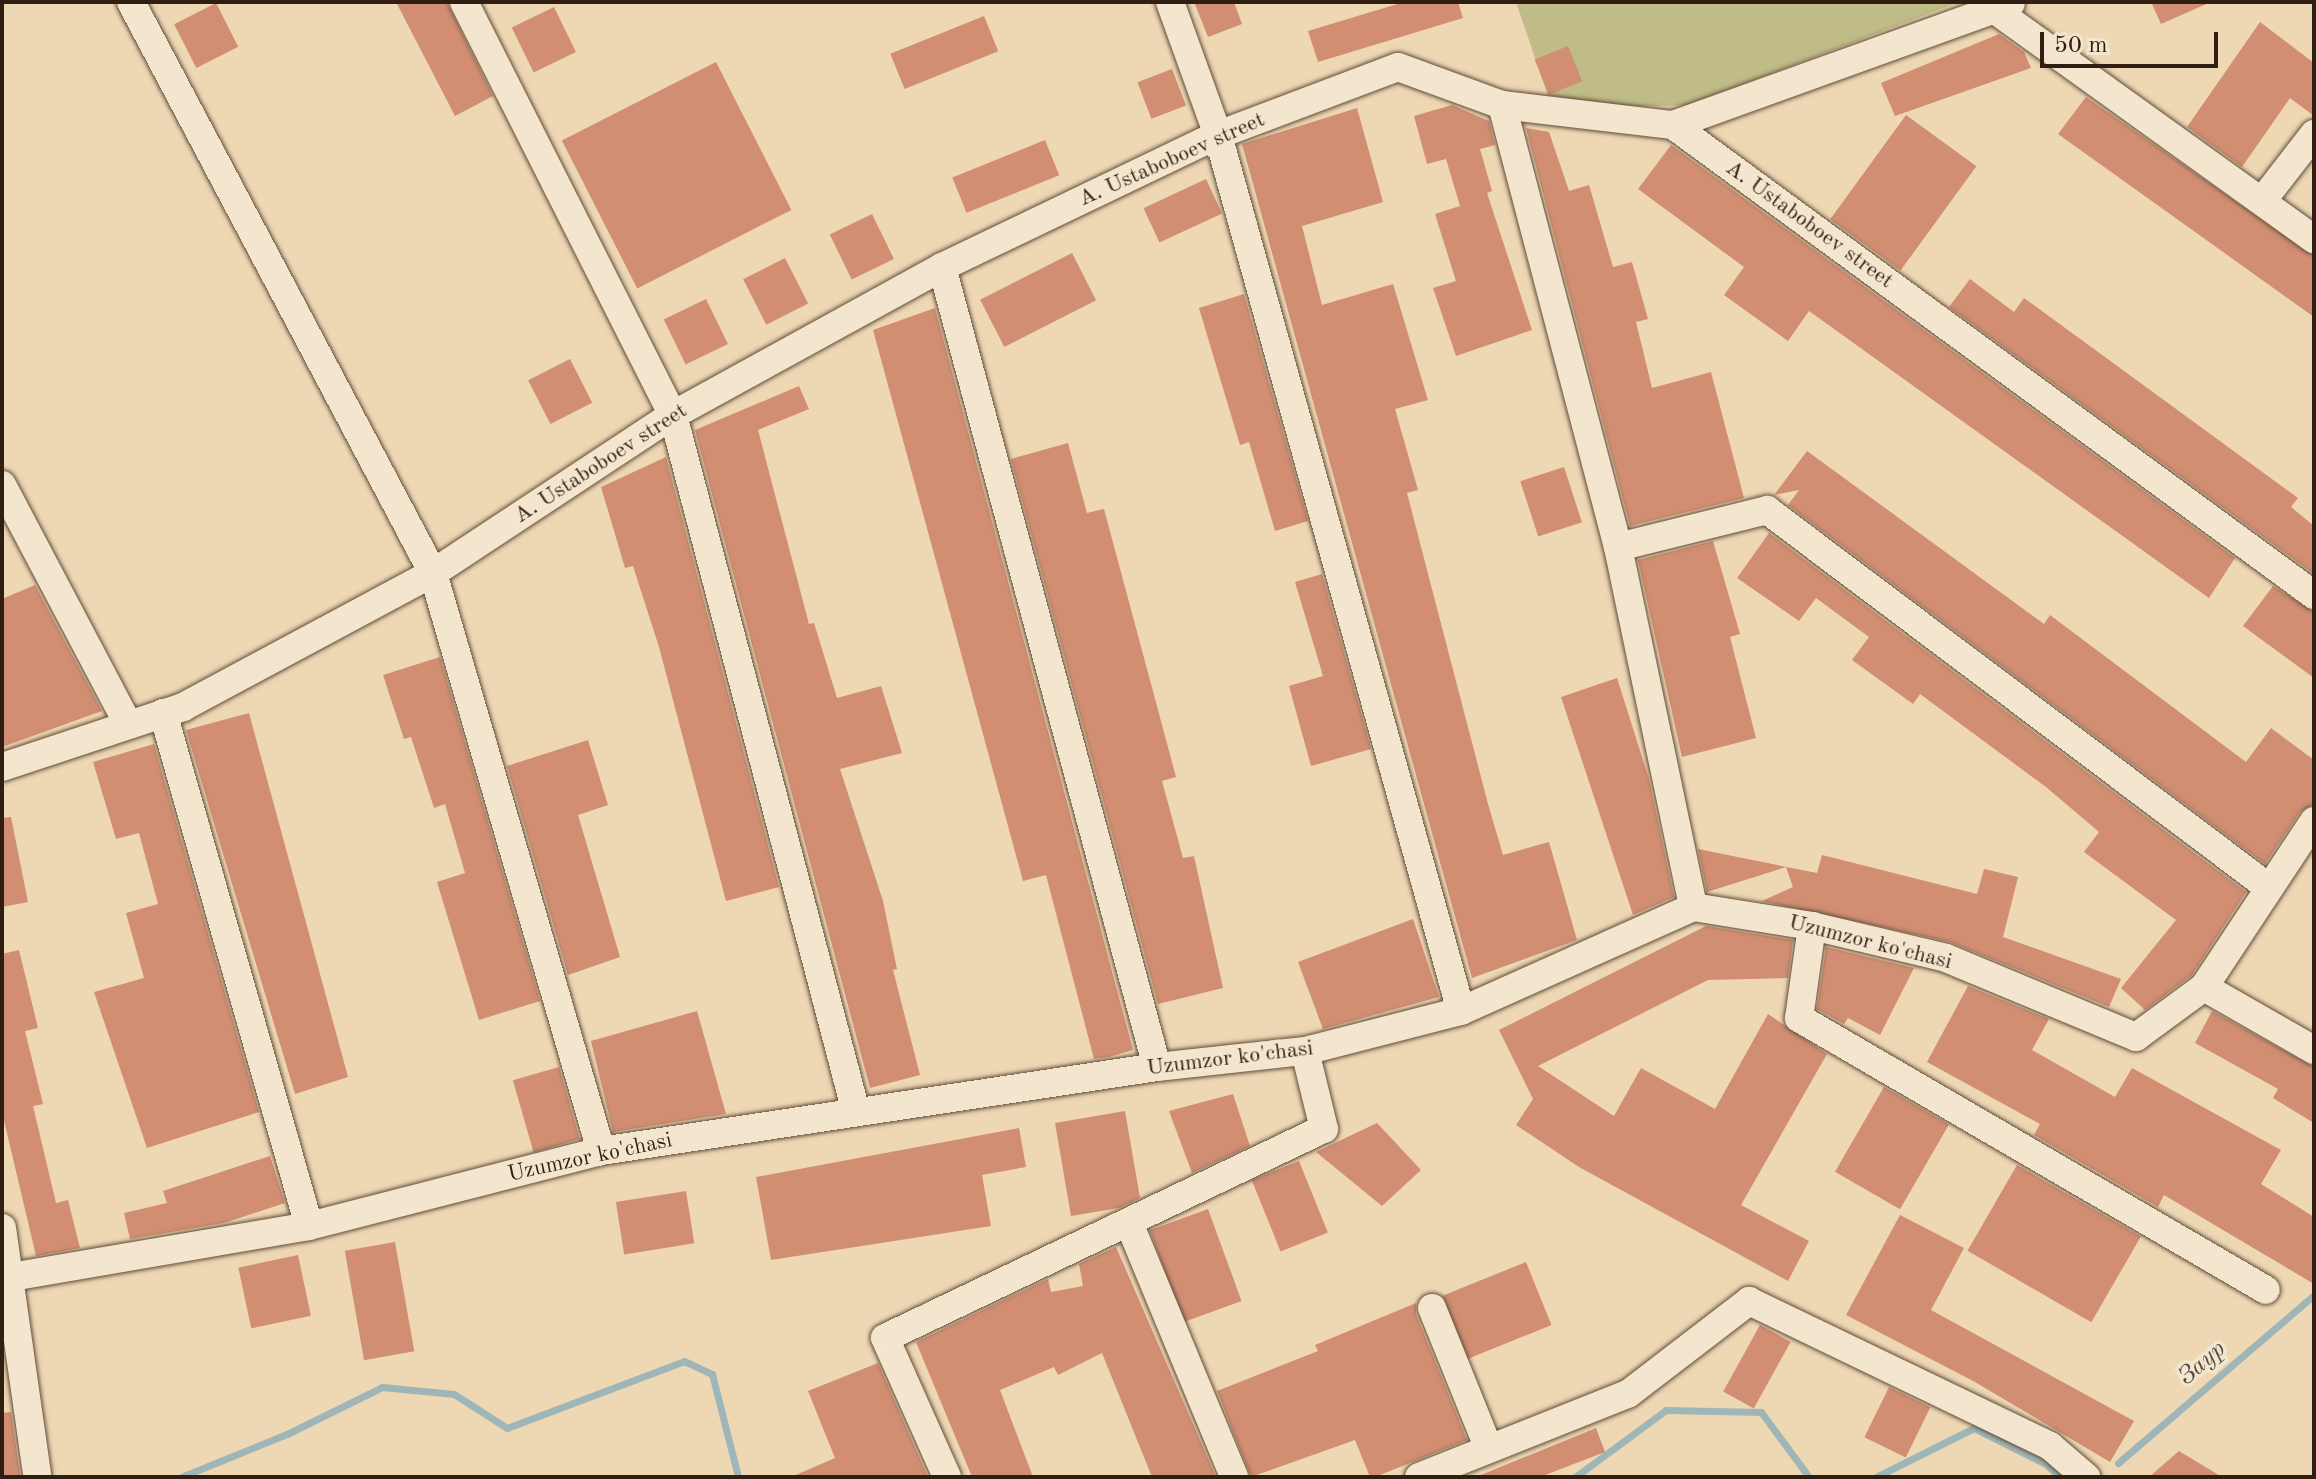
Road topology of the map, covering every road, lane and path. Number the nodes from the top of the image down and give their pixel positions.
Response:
1 (131, 2) edge
2 (464, 2) edge
3 (1170, 2) edge
4 (2004, 6) edge
5 (1502, 105) junction
6 (1673, 125) junction
7 (2314, 134) edge
8 (1218, 135) junction
9 (2262, 201) junction
10 (2314, 239) edge
11 (942, 267) junction
12 (673, 415) junction
13 (2, 485) edge
14 (1618, 547) junction
15 (433, 573) junction
16 (2314, 595) edge
17 (163, 713) junction
18 (128, 724) junction
19 (2, 767) edge
20 (2314, 821) edge
21 (2268, 887) junction
22 (1693, 907) junction
23 (1812, 926) junction
24 (2204, 987) junction
25 (1461, 1011) junction
26 (2314, 1050) edge
27 (1305, 1051) junction
28 (1157, 1067) junction
29 (856, 1112) junction
30 (601, 1151) junction
31 (1129, 1223) junction
32 (309, 1226) junction
33 (2, 1228) edge
34 (11, 1277) junction
35 (2266, 1290) dead end
36 (1432, 1308) dead end
37 (1489, 1449) junction
38 (37, 1475) dead end
39 (947, 1477) edge
40 (1234, 1477) edge
41 (1419, 1477) edge
42 (2086, 1477) edge

1 - 15 street
2 - 12 street
3 - 8 street
4 - 6 street
4 - 9 street
5 - 6 street, A. Ustaboboev street
5 - 8 street, A. Ustaboboev street
5 - 14 street
6 - 16 street, A. Ustaboboev street
7 - 9 street
8 - 11 street, A. Ustaboboev street
8 - 25 street
9 - 10 street
11 - 12 street, A. Ustaboboev street
11 - 28 street
12 - 15 street, A. Ustaboboev street
12 - 29 street
13 - 18 street
14 - 21 street
14 - 22 street
15 - 17 street, A. Ustaboboev street
15 - 30 street
17 - 18 street, A. Ustaboboev street
17 - 32 street
18 - 19 street, A. Ustaboboev street
20 - 21 street, Uzumzor ko'chasi
21 - 24 street, Uzumzor ko'chasi
22 - 23 street, Uzumzor ko'chasi
22 - 25 street, Uzumzor ko'chasi
23 - 24 street, Uzumzor ko'chasi
23 - 35 street
24 - 26 street
25 - 27 street, Uzumzor ko'chasi
27 - 28 street, Uzumzor ko'chasi
27 - 31 street
28 - 29 street, Uzumzor ko'chasi
29 - 30 street, Uzumzor ko'chasi
30 - 32 street, Uzumzor ko'chasi
31 - 39 street
31 - 40 street
32 - 34 street, Uzumzor ko'chasi
33 - 34 street
34 - 38 street
36 - 37 street
37 - 41 street
37 - 42 street

